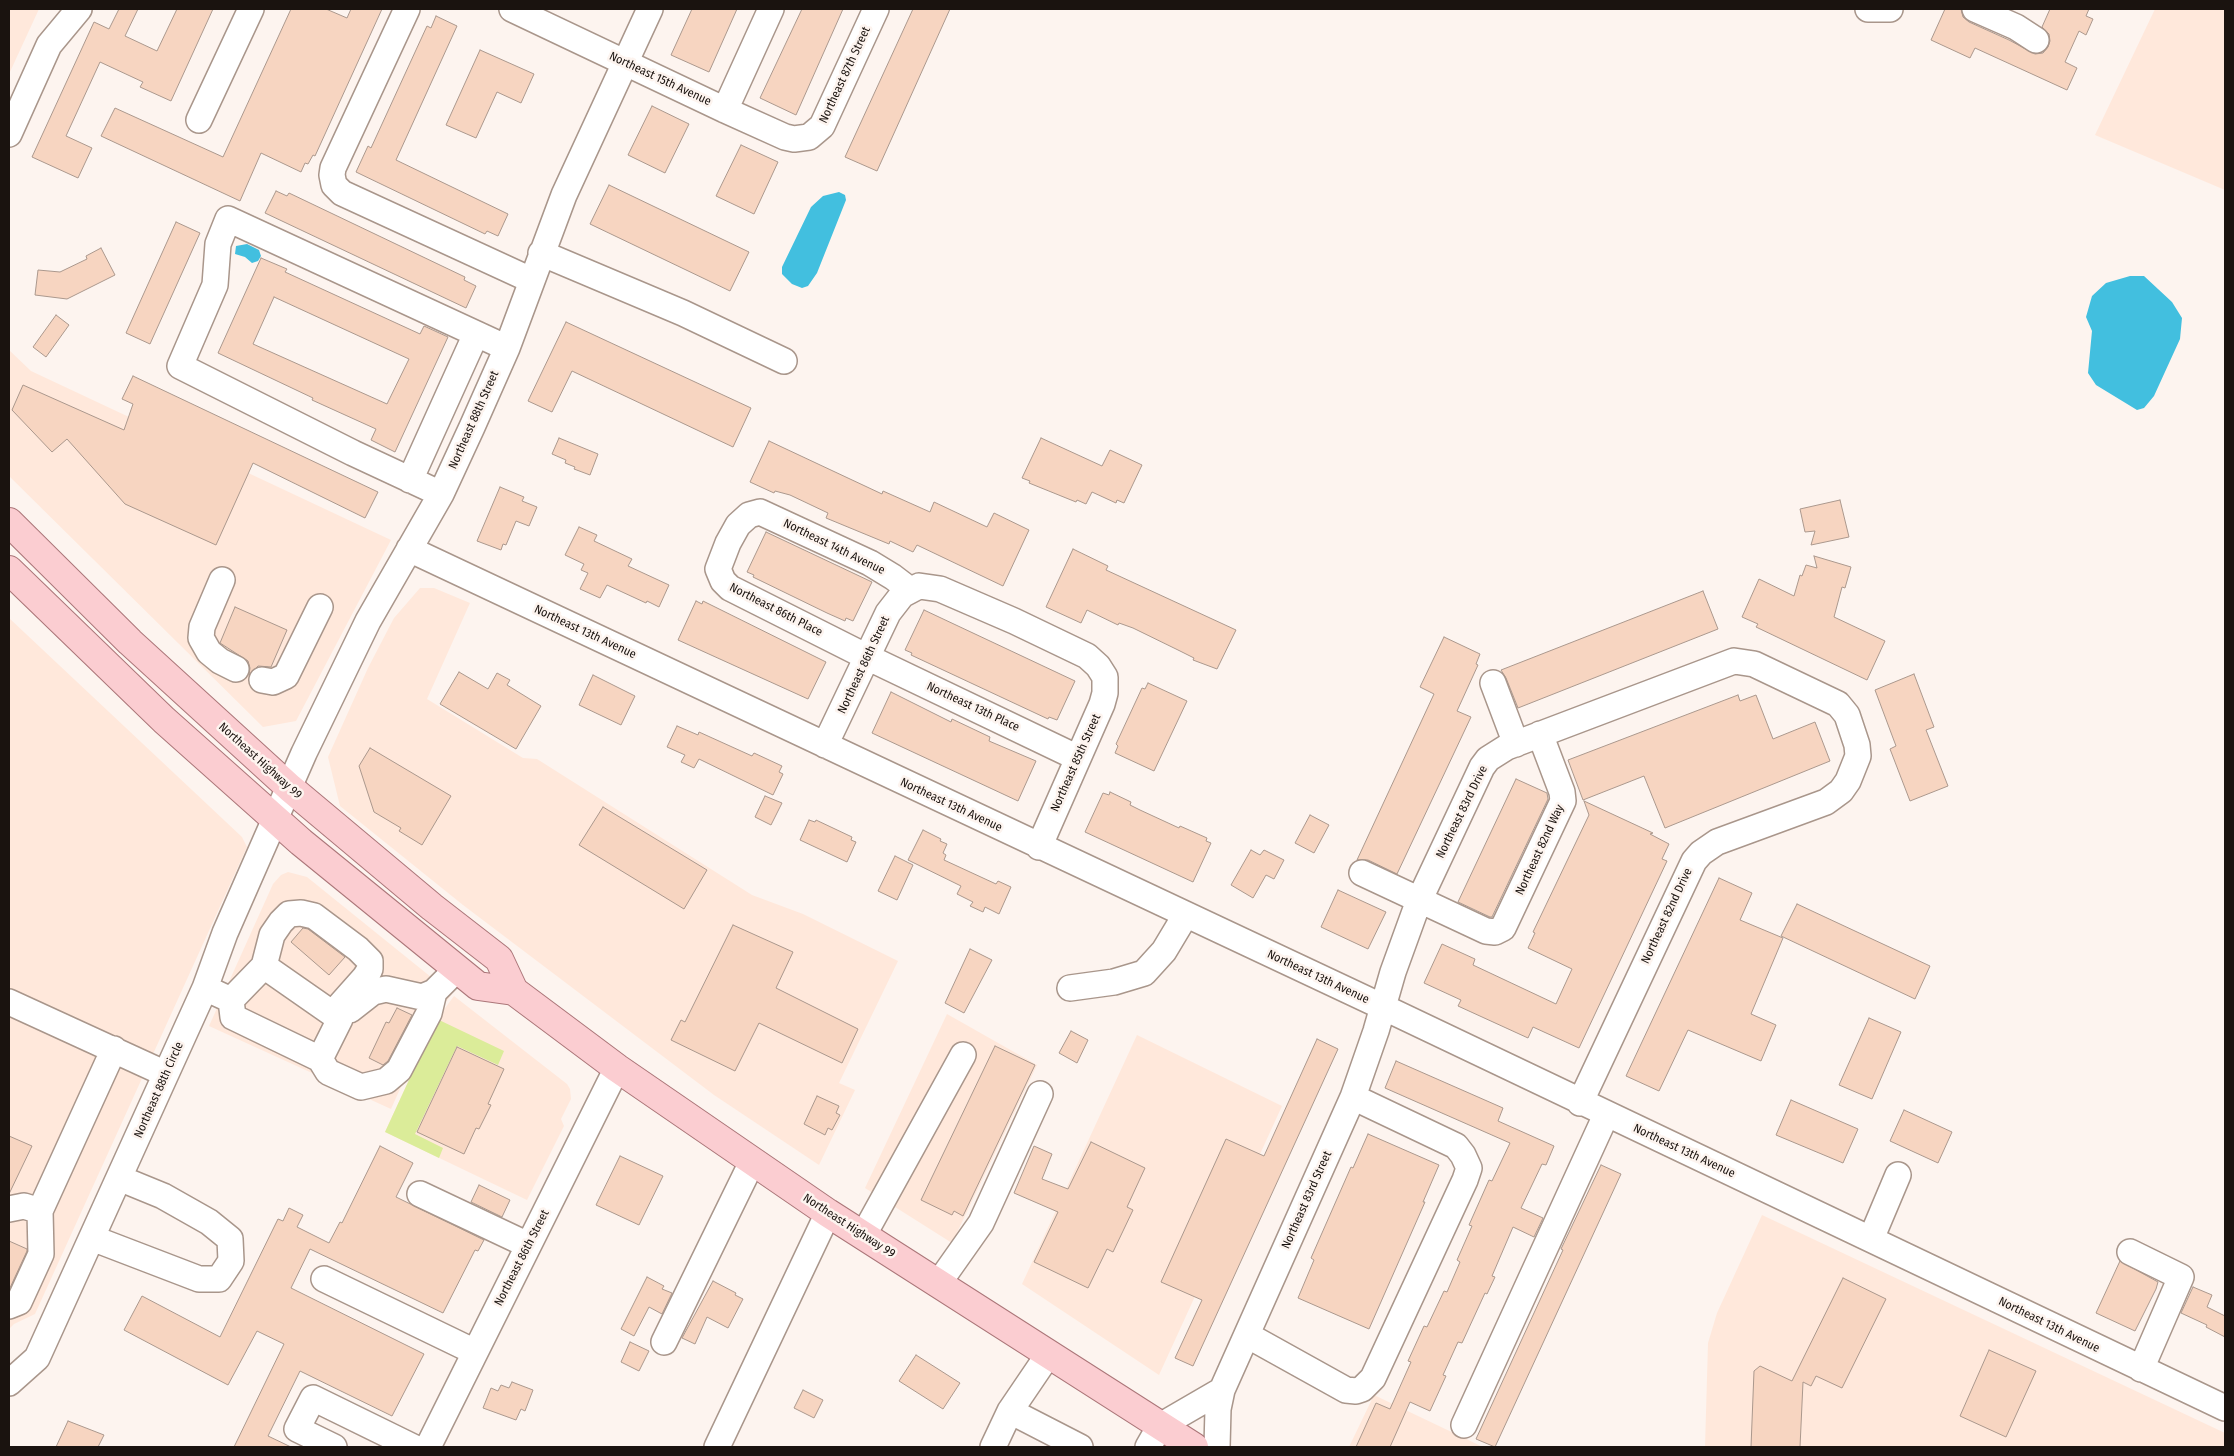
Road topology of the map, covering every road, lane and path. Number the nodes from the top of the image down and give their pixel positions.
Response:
1 (79, 9) edge
2 (251, 9) edge
3 (407, 9) edge
4 (512, 9) edge
5 (650, 9) edge
6 (770, 9) edge
7 (876, 9) edge
8 (1868, 9) edge
9 (1890, 9) edge
10 (1975, 9) edge
11 (553, 17) edge
12 (2036, 40) dead end
13 (625, 63) junction
14 (725, 110) junction
15 (199, 120) dead end
16 (9, 134) edge
17 (810, 137) joint
18 (541, 253) junction
19 (532, 280) junction
20 (476, 334) junction
21 (507, 348) junction
22 (784, 361) dead end
23 (410, 480) junction
24 (440, 494) junction
25 (9, 522) edge
26 (728, 542) joint
27 (409, 549) junction
28 (9, 570) edge
29 (222, 580) dead end
30 (910, 590) junction
31 (320, 607) dead end
32 (867, 657) junction
33 (236, 669) dead end
34 (262, 680) dead end
35 (1493, 683) dead end
36 (1852, 727) joint
37 (1540, 734) junction
38 (1516, 744) junction
39 (825, 745) junction
40 (1078, 758) junction
41 (290, 788) junction
42 (276, 820) junction
43 (1039, 847) junction
44 (1362, 873) dead end
45 (1420, 900) junction
46 (1185, 916) junction
47 (264, 966) junction
48 (457, 969) junction
49 (205, 988) junction
50 (1070, 988) dead end
51 (514, 991) junction
52 (434, 992) junction
53 (231, 1000) junction
54 (9, 1002) edge
55 (1383, 1007) junction
56 (337, 1016) junction
57 (114, 1049) junction
58 (962, 1055) dead end
59 (320, 1059) junction
60 (617, 1068) junction
61 (166, 1074) junction
62 (1040, 1094) dead end
63 (1353, 1097) junction
64 (1580, 1103) junction
65 (1606, 1115) junction
66 (752, 1162) junction
67 (1898, 1175) dead end
68 (119, 1178) junction
69 (420, 1194) dead end
70 (9, 1209) edge
71 (40, 1211) junction
72 (828, 1213) junction
73 (863, 1236) junction
74 (92, 1238) junction
75 (1871, 1239) junction
76 (528, 1245) junction
77 (2130, 1252) dead end
78 (324, 1279) dead end
79 (938, 1284) junction
80 (9, 1306) edge
81 (1246, 1335) junction
82 (664, 1342) dead end
83 (475, 1352) junction
84 (1048, 1355) junction
85 (2141, 1368) junction
86 (9, 1383) edge
87 (1222, 1390) junction
88 (2225, 1408) edge
89 (1010, 1411) junction
90 (1464, 1426) dead end
91 (1154, 1437) edge
92 (334, 1447) edge
93 (413, 1447) edge
94 (428, 1447) edge
95 (717, 1447) edge
96 (993, 1447) edge
97 (1080, 1447) edge
98 (1194, 1447) edge
99 (1217, 1447) edge

1 - 16 street
2 - 15 street
3 - 19 street
4 - 11 street, Northeast 15th Avenue
5 - 13 street, Northeast 88th Street
6 - 14 street
7 - 17 street, Northeast 87th Street
8 - 9 street
10 - 12 street
11 - 13 street, Northeast 15th Avenue
13 - 14 street, Northeast 15th Avenue
13 - 18 street, Northeast 88th Street
14 - 17 street, Northeast 15th Avenue
18 - 19 street, Northeast 88th Street
18 - 22 street
19 - 21 street, Northeast 88th Street
20 - 21 street
20 - 23 street
20 - 23 street
21 - 24 street, Northeast 88th Street
23 - 24 street
24 - 27 street, Northeast 88th Street
25 - 41 main road, Northeast Highway 99
26 - 30 street, Northeast 14th Avenue
26 - 32 street, Northeast 86th Place
27 - 39 street, Northeast 13th Avenue
27 - 41 street, Northeast 88th Street
28 - 42 main road, Northeast Highway 99
29 - 33 street
30 - 32 street, Northeast 86th Street
30 - 40 street, Northeast 85th Street
31 - 34 street
32 - 39 street, Northeast 86th Street
32 - 40 street, Northeast 13th Place
35 - 38 street
36 - 37 street, Northeast 83rd Drive
36 - 64 street, Northeast 82nd Drive
37 - 38 street, Northeast 83rd Drive
37 - 45 street, Northeast 82nd Way
38 - 45 street, Northeast 83rd Drive
39 - 43 street, Northeast 13th Avenue
40 - 43 street, Northeast 85th Street
41 - 42 street, Northeast 88th Street
41 - 51 main road, Northeast Highway 99
42 - 48 main road, Northeast Highway 99
42 - 49 street, Northeast 88th Circle
43 - 46 street, Northeast 13th Avenue
44 - 45 street
45 - 55 street, Northeast 83rd Drive
46 - 50 street
46 - 55 street, Northeast 13th Avenue
47 - 53 street
47 - 56 street
47 - 56 street
48 - 51 main road, Northeast Highway 99
48 - 52 street
49 - 53 street
49 - 61 street, Northeast 88th Circle
51 - 60 main road, Northeast Highway 99
52 - 56 street
52 - 59 street
53 - 59 street
54 - 57 street
55 - 63 street, Northeast 83rd Street
55 - 64 street, Northeast 13th Avenue
56 - 59 street
57 - 61 street
57 - 71 street
58 - 73 street
60 - 66 main road, Northeast Highway 99
60 - 76 street, Northeast 86th Street
61 - 68 street, Northeast 88th Circle
62 - 79 street
63 - 81 street, Northeast 83rd Street
63 - 81 street
64 - 65 street, Northeast 13th Avenue
65 - 75 street, Northeast 13th Avenue
65 - 90 street
66 - 72 main road, Northeast Highway 99
66 - 82 street
67 - 75 street
68 - 74 street, Northeast 88th Circle
68 - 74 street
69 - 76 street
70 - 71 street
71 - 80 street
72 - 73 main road, Northeast Highway 99
72 - 95 street
73 - 79 main road, Northeast Highway 99
74 - 86 street, Northeast 88th Circle
75 - 85 street, Northeast 13th Avenue
76 - 83 street, Northeast 86th Street
77 - 85 street
78 - 83 street
79 - 84 main road, Northeast Highway 99
81 - 87 street, Northeast 83rd Street
83 - 94 street, Northeast 86th Street
84 - 89 street
84 - 91 main road, Northeast Highway 99
85 - 88 street, Northeast 13th Avenue
87 - 91 street
87 - 99 street, Northeast 83rd Street
89 - 96 street
89 - 97 street
91 - 98 main road, Northeast Highway 99
92 - 93 street

